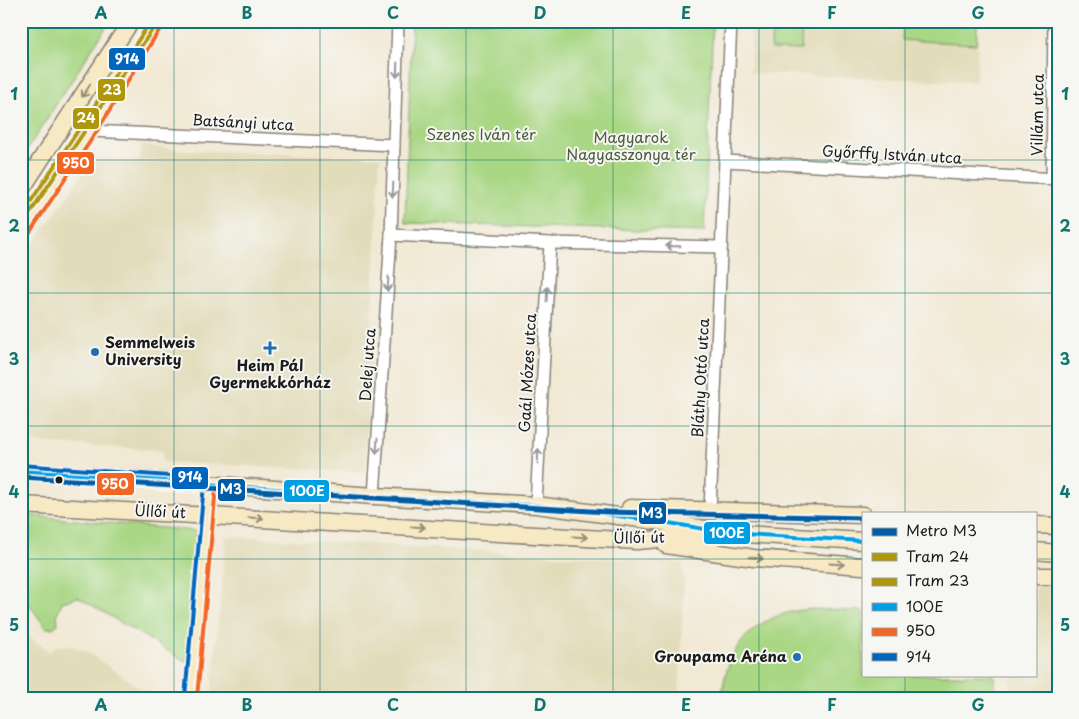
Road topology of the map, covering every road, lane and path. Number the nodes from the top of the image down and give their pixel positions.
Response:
1 (132, 21) edge
2 (158, 21) edge
3 (398, 21) edge
4 (731, 21) edge
5 (1054, 21) edge
6 (90, 131) junction
7 (394, 145) junction
8 (725, 161) junction
9 (1055, 178) edge
10 (21, 190) edge
11 (21, 235) edge
12 (392, 235) junction
13 (550, 243) junction
14 (721, 247) junction
15 (21, 471) edge
16 (210, 485) junction
17 (374, 496) junction
18 (21, 505) edge
19 (536, 505) junction
20 (560, 507) junction
21 (710, 510) junction
22 (207, 515) junction
23 (862, 515) edge
24 (1058, 526) edge
25 (1037, 527) edge
26 (728, 533) junction
27 (637, 541) junction
28 (862, 541) edge
29 (1036, 551) edge
30 (1058, 552) edge
31 (862, 566) edge
32 (1036, 575) edge
33 (1058, 576) edge
34 (191, 698) edge

1 -> 10 main road
2 - 6 main road
3 -> 7 street
4 - 8 street
5 - 9 street, Villám utca
6 - 7 street, Batsányi utca
6 - 11 main road
7 -> 12 street
8 - 9 street, Győrffy István utca
8 - 14 street
12 - 13 street
12 -> 17 street, Delej utca
14 -> 13 street
19 -> 13 street, Gaál Mózes utca
14 - 21 street, Bláthy Ottó utca
15 - 16 main road, Üllői út
16 - 17 main road, Üllői út
16 - 22 main road
17 - 19 main road, Üllői út
18 - 22 main road, Üllői út
19 - 20 main road, Üllői út
20 - 21 main road
20 - 26 main road, Üllői út
21 - 23 main road
22 -> 27 main road, Üllői út
22 - 34 main road
24 - 25 main road
26 - 27 main road, Üllői út
26 - 28 main road
27 -> 31 main road
29 - 30 main road
32 - 33 main road

